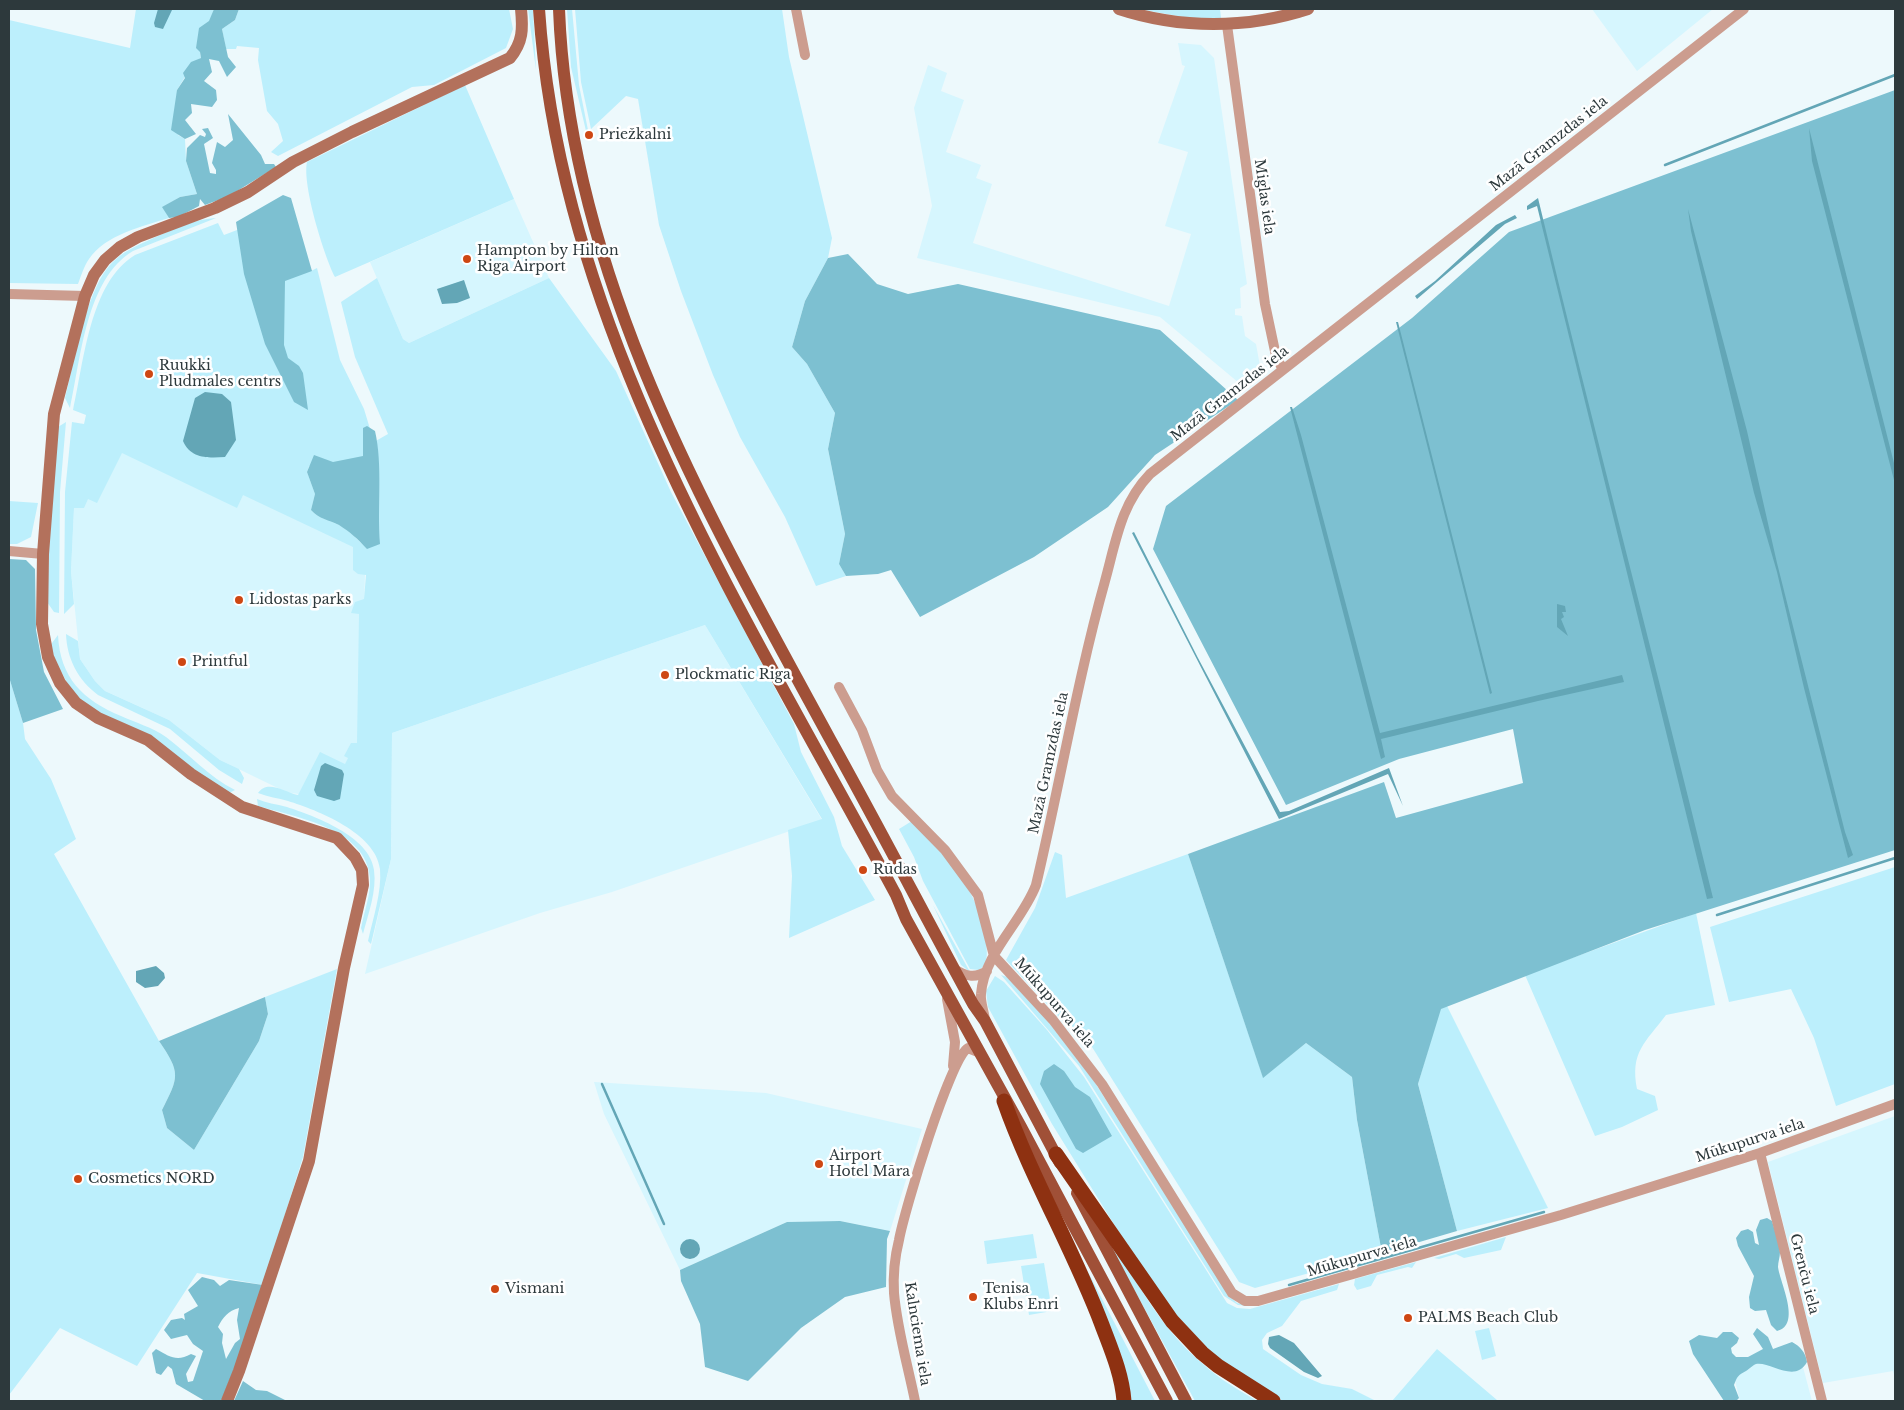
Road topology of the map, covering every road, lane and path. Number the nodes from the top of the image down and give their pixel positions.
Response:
1 (520, 9) edge
2 (539, 9) edge
3 (558, 9) edge
4 (796, 9) edge
5 (1119, 9) edge
6 (1308, 9) edge
7 (1744, 9) edge
8 (1227, 25) junction
9 (805, 55) dead end
10 (9, 294) edge
11 (85, 296) junction
12 (1283, 370) junction
13 (9, 551) edge
14 (43, 554) junction
15 (839, 687) dead end
16 (994, 956) junction
17 (954, 969) junction
18 (987, 971) junction
19 (945, 989) junction
20 (985, 1021) junction
21 (978, 1052) junction
22 (953, 1069) junction
23 (1004, 1101) junction
24 (1895, 1104) edge
25 (1760, 1153) junction
26 (1056, 1154) junction
27 (227, 1401) edge
28 (914, 1401) edge
29 (1124, 1401) edge
30 (1167, 1401) edge
31 (1186, 1401) edge
32 (1273, 1401) edge
33 (1822, 1401) edge

1 - 11 street
2 - 19 main road
3 - 17 main road
4 - 9 street
5 - 8 street
6 - 8 street
7 - 12 street, Mazā Gramzdas iela
8 - 12 street, Miglas iela
10 - 11 street
11 - 14 street
12 - 16 street, Mazā Gramzdas iela
13 - 14 street
14 - 27 street
15 - 16 street
16 - 18 street, Mazā Gramzdas iela
16 - 25 street, Mūkupurva iela
17 - 18 street
17 - 20 main road
18 - 20 street, Mazā Gramzdas iela
19 - 21 main road
19 - 22 street, Kalnciema iela
20 - 26 main road
21 - 22 street, Kalnciema iela
21 - 23 main road
22 - 28 street, Kalnciema iela
23 - 29 highway
23 - 30 main road
24 - 25 street, Mūkupurva iela
25 - 33 street, Grenču iela
26 - 31 main road
26 - 32 highway

